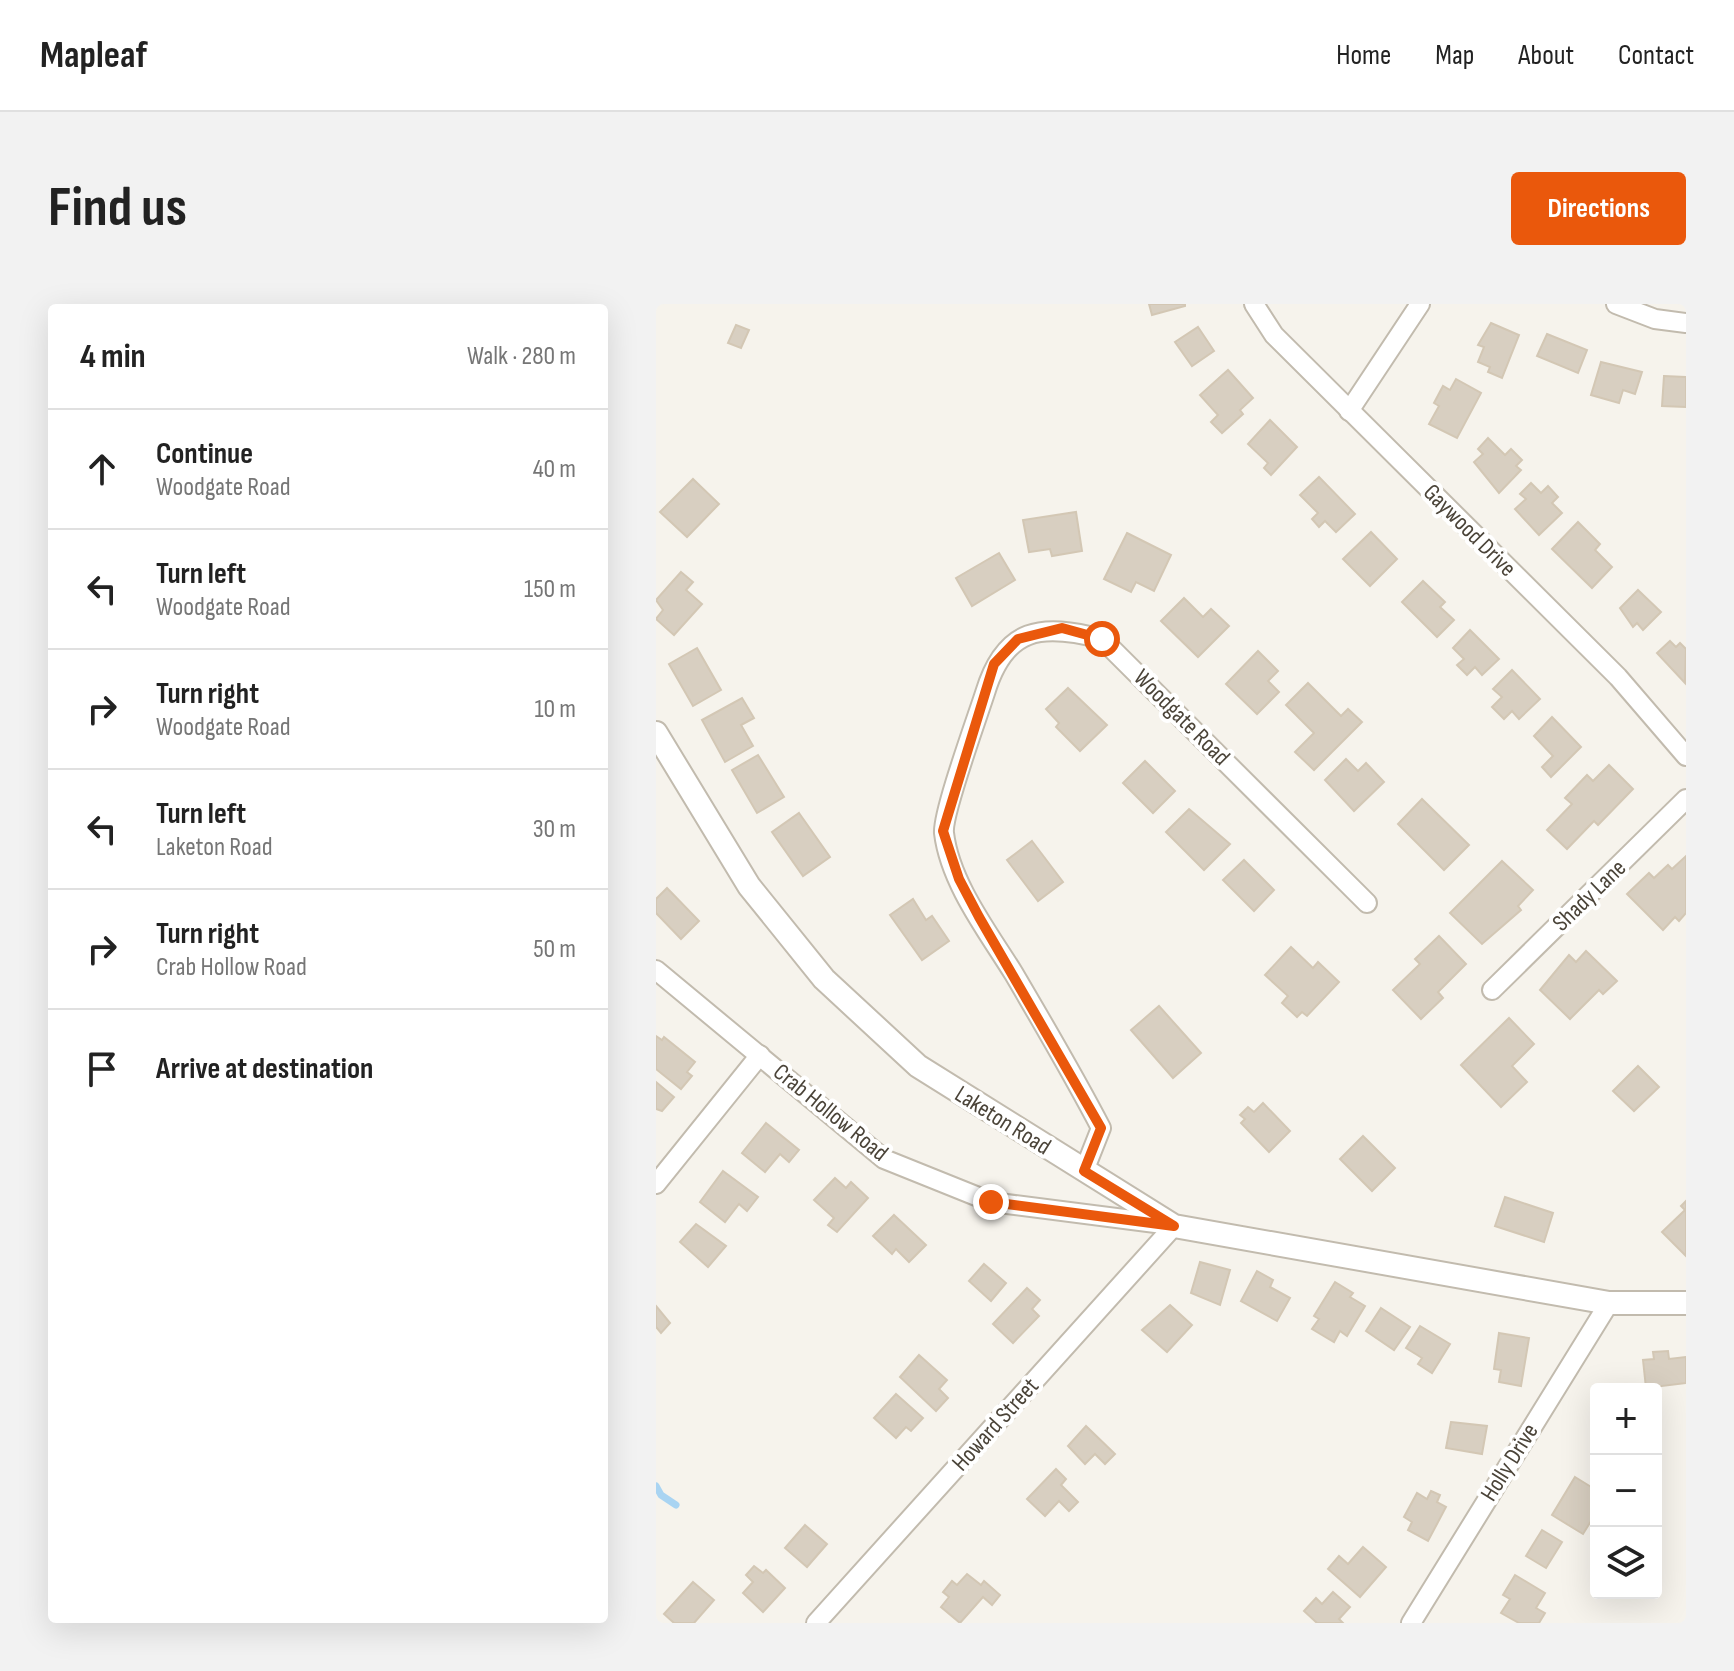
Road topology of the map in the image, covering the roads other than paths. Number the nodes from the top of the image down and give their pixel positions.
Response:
1 (1254, 304) edge
2 (1420, 304) edge
3 (1616, 304) edge
4 (1686, 323) edge
5 (1349, 411) junction
6 (656, 733) edge
7 (1686, 756) edge
8 (1686, 799) edge
9 (1367, 903) dead end
10 (656, 970) edge
11 (1492, 990) dead end
12 (760, 1055) junction
13 (1084, 1171) junction
14 (656, 1184) edge
15 (1174, 1226) junction
16 (1609, 1303) junction
17 (1686, 1303) edge
18 (816, 1623) edge
19 (1411, 1623) edge

1 - 5 street, Gaywood Drive
2 - 5 street
3 - 4 street
5 - 7 street, Gaywood Drive
6 - 13 street, Laketon Road
8 - 11 street, Shady Lane
9 - 13 street, Woodgate Road
10 - 12 street, Crab Hollow Road
12 - 14 street
12 - 15 street, Crab Hollow Road
13 - 15 street, Laketon Road
15 - 16 street, Laketon Road
15 - 18 street, Howard Street
16 - 17 street, Laketon Road
16 - 19 street, Holly Drive

